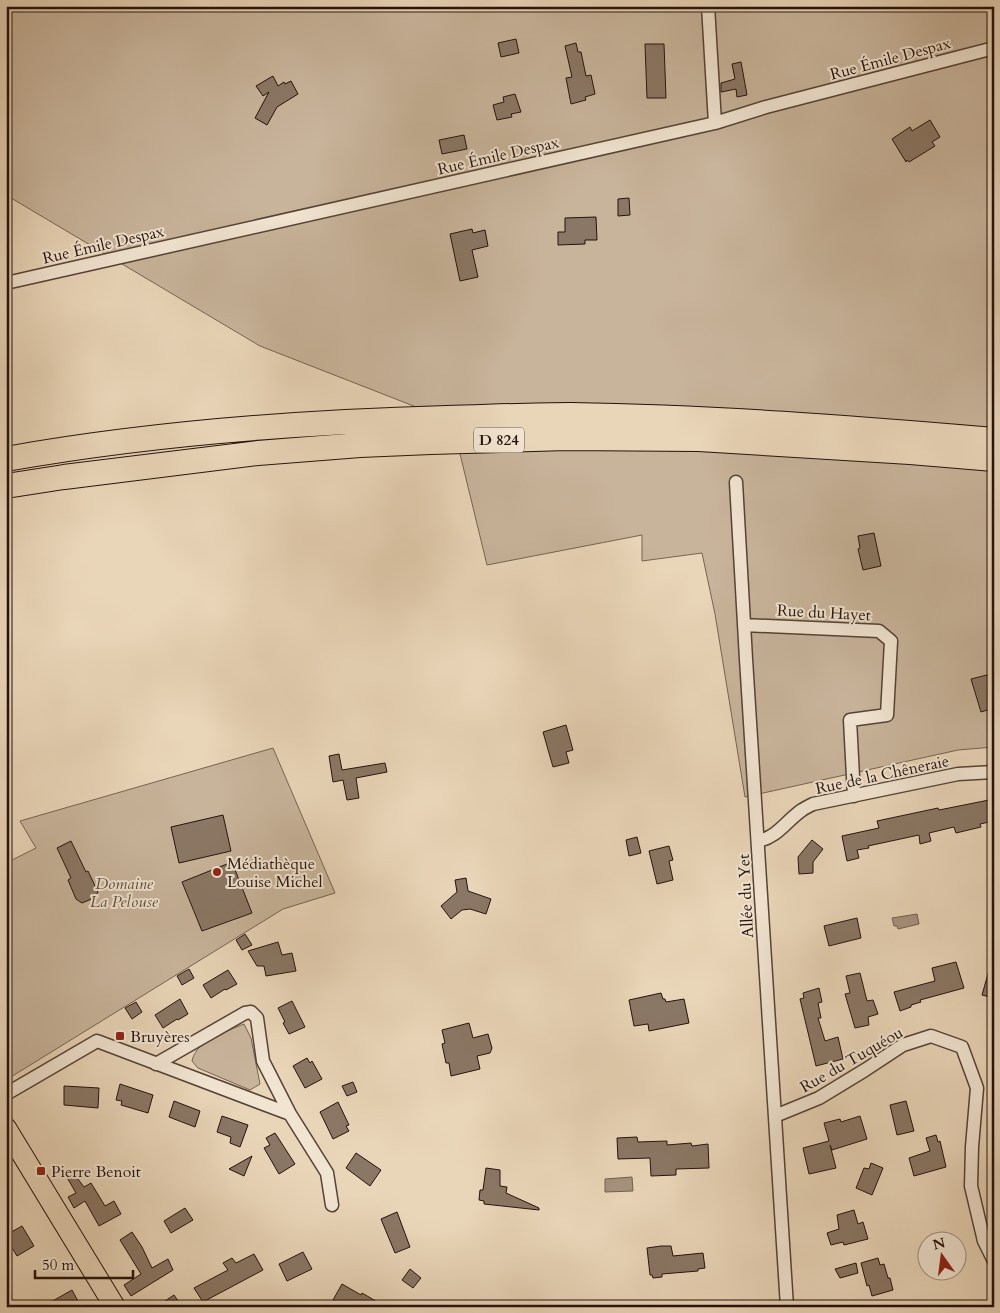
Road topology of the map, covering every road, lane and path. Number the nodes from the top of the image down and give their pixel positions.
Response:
1 (708, 6) edge
2 (994, 48) edge
3 (715, 123) junction
4 (6, 283) edge
5 (221, 431) junction
6 (994, 440) edge
7 (6, 446) edge
8 (6, 458) edge
9 (994, 459) edge
10 (155, 466) junction
11 (736, 482) dead end
12 (6, 486) edge
13 (6, 500) edge
14 (744, 624) junction
15 (994, 772) edge
16 (854, 796) junction
17 (758, 841) junction
18 (156, 1064) junction
19 (6, 1094) edge
20 (290, 1114) junction
21 (775, 1116) junction
22 (6, 1128) edge
23 (332, 1205) dead end
24 (994, 1261) edge
25 (115, 1307) edge
26 (787, 1307) edge

1 - 3 street
2 - 3 street, Rue Émile Despax
3 - 4 street, Rue Émile Despax
5 - 6 highway, D 824
5 - 7 highway
5 - 8 highway, D 824
9 - 10 highway, D 824
10 - 12 highway, D 824
10 - 13 highway
11 - 14 street, Allée du Yet
14 - 16 street, Rue du Hayet
14 - 17 street, Allée du Yet
15 - 16 street, Rue de la Chêneraie
16 - 17 street, Rue de la Chêneraie
17 - 21 street, Allée du Yet
18 - 19 street
18 - 20 street
18 - 20 street
20 - 23 street
21 - 24 street, Rue du Tuquéou
21 - 26 street, Allée du Yet
22 - 25 main road

